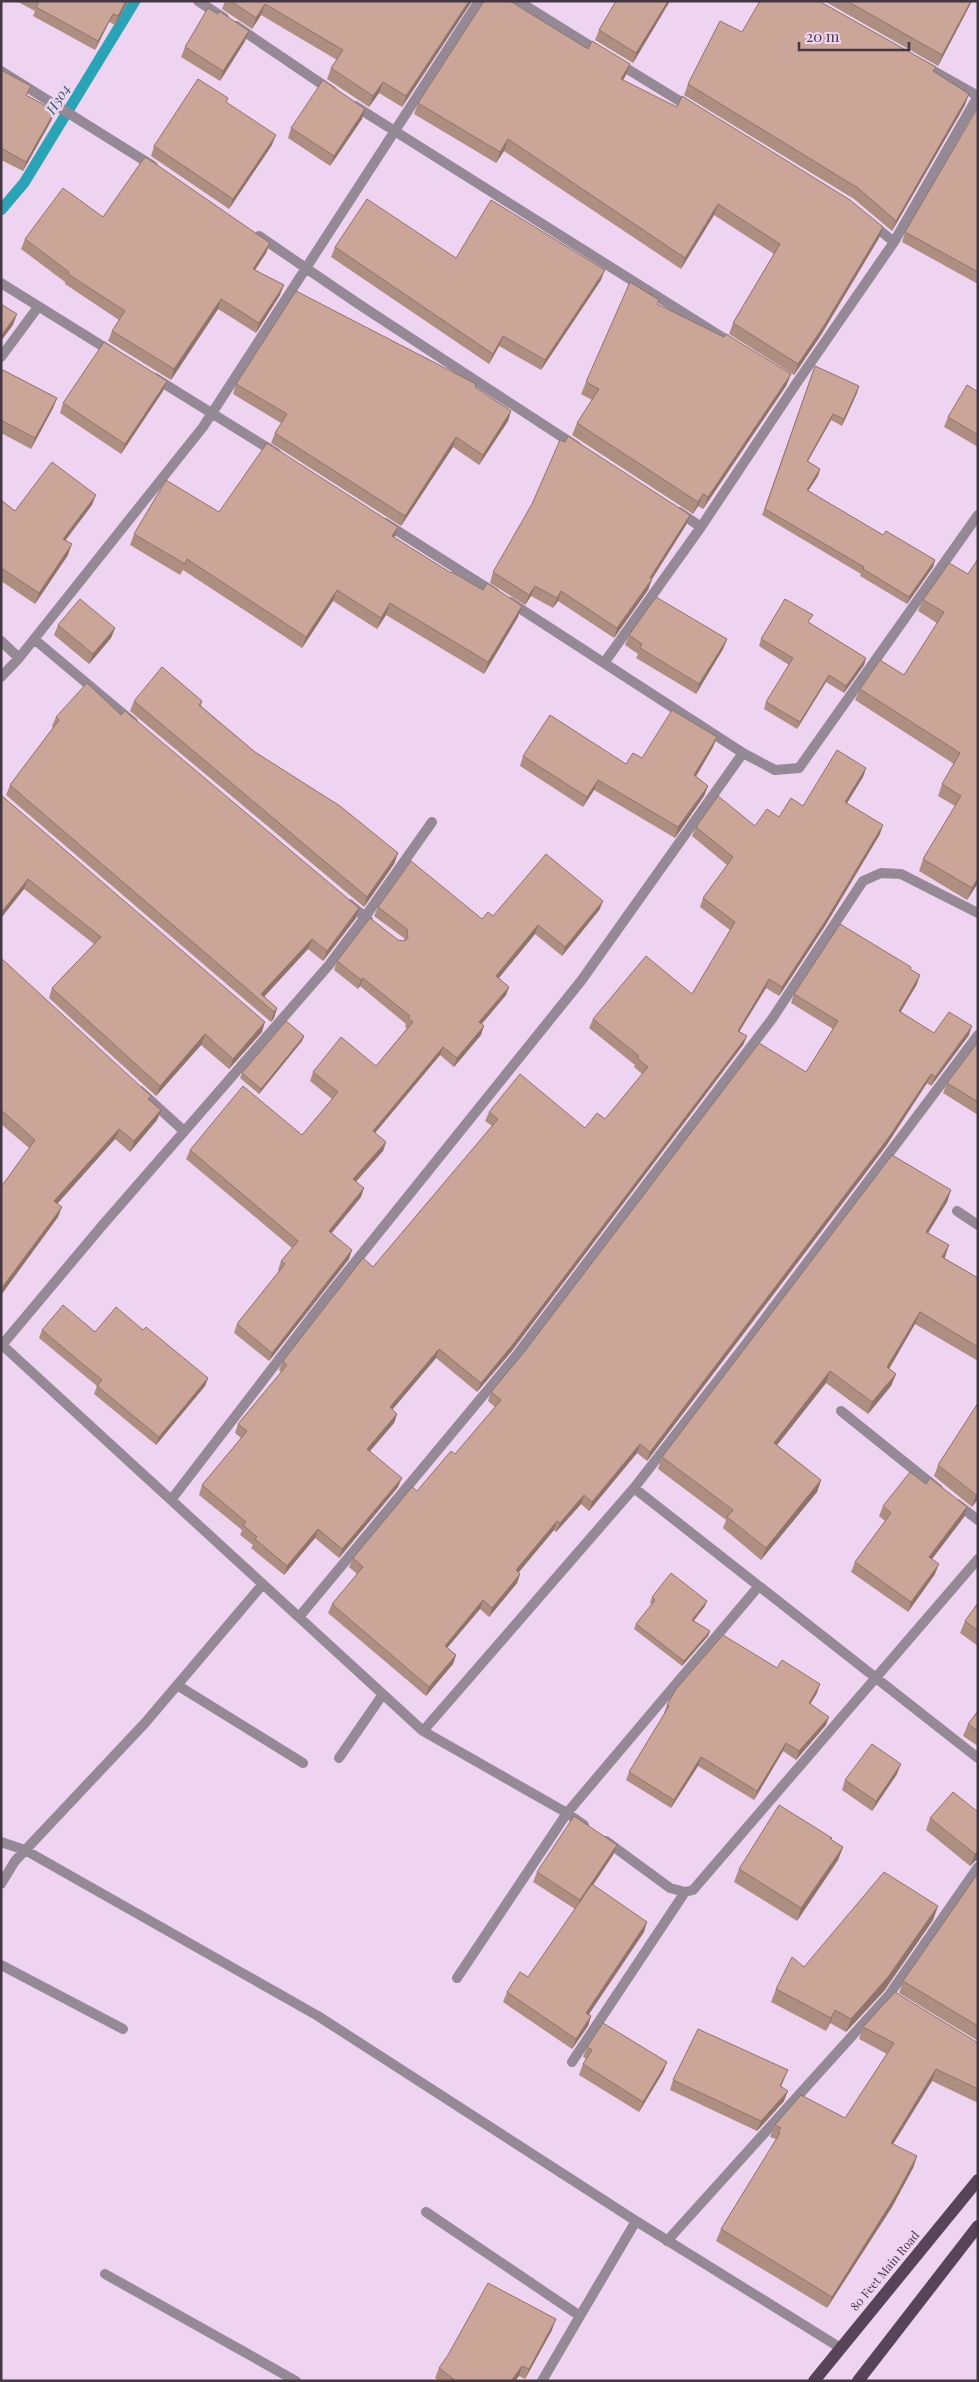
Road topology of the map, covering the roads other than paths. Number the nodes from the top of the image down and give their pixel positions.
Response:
1 (198, 1) edge
2 (479, 1) edge
3 (518, 1) edge
4 (911, 59) edge
5 (1, 71) edge
6 (699, 113) edge
7 (394, 132) junction
8 (161, 171) edge
9 (864, 218) edge
10 (249, 230) edge
11 (894, 242) junction
12 (306, 268) junction
13 (1, 284) edge
14 (38, 307) junction
15 (737, 347) edge
16 (1, 357) edge
17 (121, 357) edge
18 (146, 372) edge
19 (212, 413) junction
20 (584, 451) edge
21 (287, 461) edge
22 (668, 505) edge
23 (978, 515) edge
24 (379, 519) edge
25 (701, 527) junction
26 (34, 639) junction
27 (1, 641) edge
28 (20, 658) junction
29 (604, 663) junction
30 (1, 677) edge
31 (139, 727) edge
32 (743, 752) junction
33 (432, 822) dead end
34 (342, 898) edge
35 (978, 913) edge
36 (365, 917) junction
37 (378, 928) edge
38 (978, 1035) edge
39 (133, 1084) edge
40 (184, 1131) junction
41 (957, 1211) dead end
42 (978, 1225) edge
43 (2, 1344) edge
44 (841, 1411) dead end
45 (634, 1488) junction
46 (171, 1500) junction
47 (978, 1520) edge
48 (978, 1559) edge
49 (263, 1584) junction
50 (758, 1586) junction
51 (299, 1617) junction
52 (875, 1678) junction
53 (177, 1685) junction
54 (383, 1694) junction
55 (423, 1731) junction
56 (339, 1758) dead end
57 (978, 1758) edge
58 (303, 1763) dead end
59 (567, 1812) junction
60 (1, 1842) edge
61 (25, 1850) junction
62 (978, 1867) edge
63 (1, 1884) edge
64 (685, 1892) junction
65 (1, 1965) edge
66 (457, 1978) dead end
67 (123, 2029) dead end
68 (572, 2062) dead end
69 (978, 2180) edge
70 (426, 2212) dead end
71 (636, 2221) junction
72 (978, 2226) edge
73 (667, 2241) junction
74 (105, 2274) dead end
75 (580, 2316) junction
76 (839, 2348) junction
77 (296, 2381) edge
78 (542, 2381) edge
79 (814, 2381) edge
80 (858, 2381) edge

1 - 7 street
2 - 7 street
3 - 6 street
4 - 11 street
5 - 8 street
7 - 12 street
7 - 15 street
9 - 11 street
10 - 12 street
11 - 25 street
12 - 19 street
12 - 20 street
13 - 14 street
14 - 16 street
14 - 17 street
18 - 19 street
19 - 21 street
19 - 26 street
22 - 25 street
23 - 32 street
24 - 29 street
25 - 29 street
26 - 28 street
26 - 31 street
27 - 28 street
28 - 30 street
29 - 32 street
32 - 46 street
33 - 36 street
34 - 36 street
35 - 51 street
36 - 37 street
36 - 40 street
38 - 45 street
39 - 40 street
40 - 43 street
41 - 42 street
43 - 46 street
44 - 47 street
45 - 50 street
45 - 55 street
46 - 49 street
48 - 52 street
49 - 51 street
49 - 53 street
50 - 52 street
50 - 59 street
51 - 54 street
52 - 57 street
52 - 64 street
53 - 58 street
53 - 61 street
54 - 55 street
54 - 56 street
55 - 59 street
59 - 64 street
59 - 66 street
60 - 61 street
61 - 63 street
61 - 71 street
62 - 73 street
64 - 68 street
65 - 67 street
69 - 76 main road, 80 Feet Main Road
70 - 75 street
71 - 73 street
71 - 75 street
72 - 80 main road
73 - 76 street
74 - 77 street
75 - 78 street
76 - 79 main road, 80 Feet Main Road

